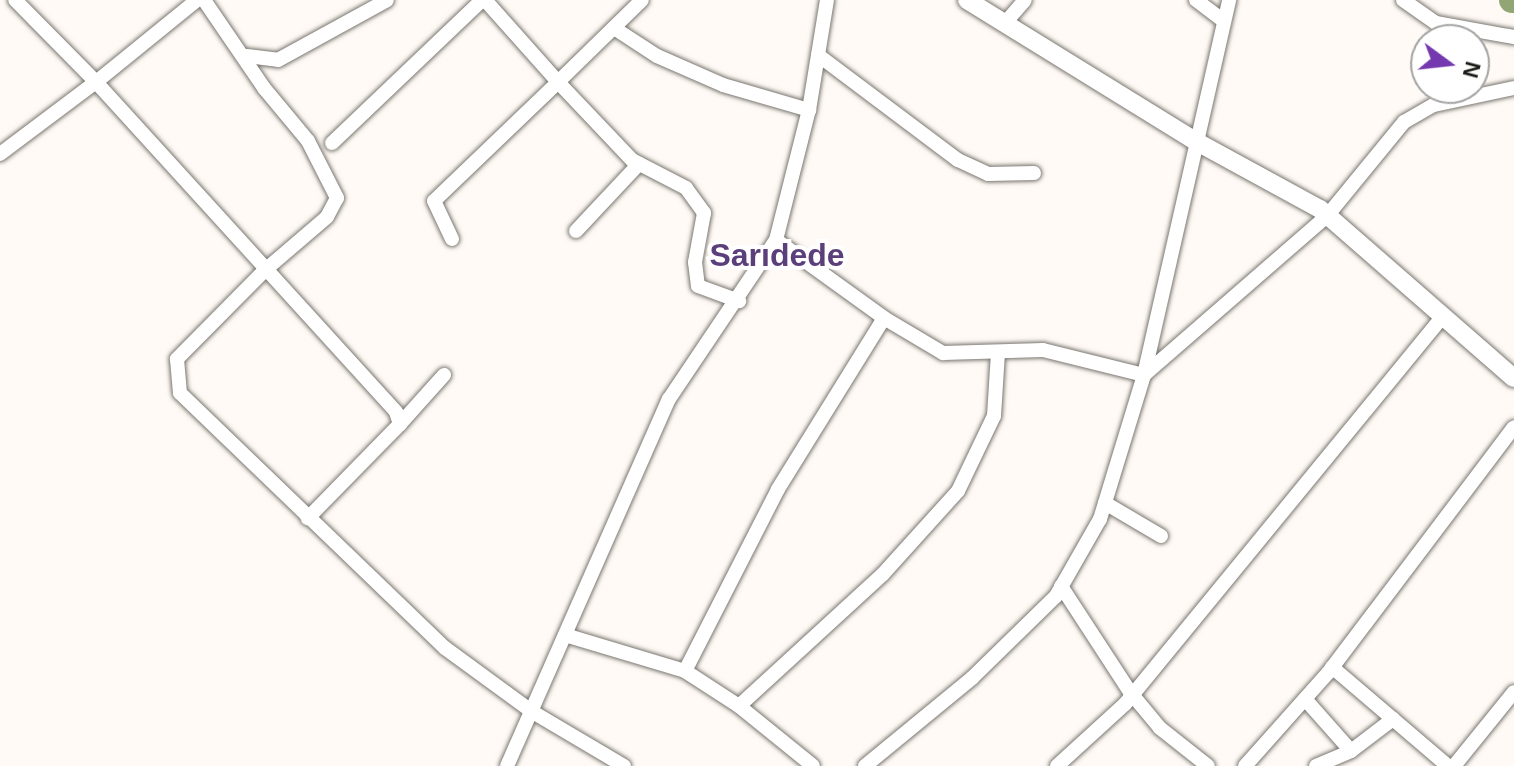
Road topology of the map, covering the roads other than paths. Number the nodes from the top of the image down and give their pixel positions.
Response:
1 (15, 0) edge
2 (197, 0) edge
3 (204, 0) edge
4 (387, 0) edge
5 (484, 0) edge
6 (642, 0) edge
7 (827, 0) edge
8 (967, 0) edge
9 (1025, 0) edge
10 (1196, 0) edge
11 (1229, 0) edge
12 (1403, 0) edge
13 (1224, 21) junction
14 (1005, 23) junction
15 (614, 28) junction
16 (1514, 37) edge
17 (818, 55) junction
18 (247, 56) junction
19 (96, 82) junction
20 (558, 82) junction
21 (1514, 88) edge
22 (809, 110) junction
23 (1197, 142) junction
24 (332, 143) dead end
25 (0, 154) edge
26 (639, 164) junction
27 (1034, 173) dead end
28 (1327, 216) junction
29 (576, 231) dead end
30 (452, 239) dead end
31 (776, 240) junction
32 (264, 271) junction
33 (739, 301) junction
34 (1444, 315) junction
35 (884, 318) junction
36 (998, 353) junction
37 (444, 375) dead end
38 (1144, 375) junction
39 (1514, 378) edge
40 (400, 424) junction
41 (1514, 427) edge
42 (1105, 503) junction
43 (308, 518) junction
44 (1161, 536) dead end
45 (1061, 586) junction
46 (565, 635) junction
47 (1332, 667) junction
48 (685, 671) junction
49 (1130, 692) junction
50 (1514, 692) edge
51 (1305, 699) junction
52 (739, 706) junction
53 (531, 711) junction
54 (1393, 719) junction
55 (1351, 751) junction
56 (507, 766) edge
57 (624, 766) edge
58 (813, 766) edge
59 (865, 766) edge
60 (1057, 766) edge
61 (1208, 766) edge
62 (1245, 766) edge
63 (1316, 766) edge
64 (1451, 766) edge

1 - 19 street
2 - 19 street
3 - 18 street
4 - 18 street
5 - 20 street
5 - 24 street
6 - 15 street
7 - 17 street
8 - 14 main road
9 - 14 street
10 - 13 street
11 - 13 street
12 - 16 street
13 - 23 street
14 - 23 main road
15 - 20 street
15 - 22 street
17 - 22 street
17 - 27 street
18 - 32 street
19 - 25 street
19 - 32 street
20 - 26 street
20 - 30 street
21 - 28 street
22 - 31 street
23 - 28 main road
23 - 38 street
26 - 29 street
26 - 33 street
28 - 34 main road
28 - 38 street
31 - 33 street
31 - 35 street
32 - 40 street
32 - 43 street
33 - 46 street
34 - 39 main road
34 - 49 street
35 - 36 street
35 - 48 street
36 - 38 street
36 - 52 street
37 - 40 street
38 - 42 street
40 - 43 street
41 - 47 street
42 - 44 street
42 - 45 street
43 - 53 street
45 - 49 street
45 - 59 street
46 - 48 street
46 - 53 street
47 - 51 street
47 - 54 street
48 - 52 street
49 - 60 street
49 - 61 street
50 - 64 street
51 - 55 street
51 - 62 street
52 - 58 street
53 - 56 street
53 - 57 street
54 - 55 street
54 - 64 street
55 - 63 street

